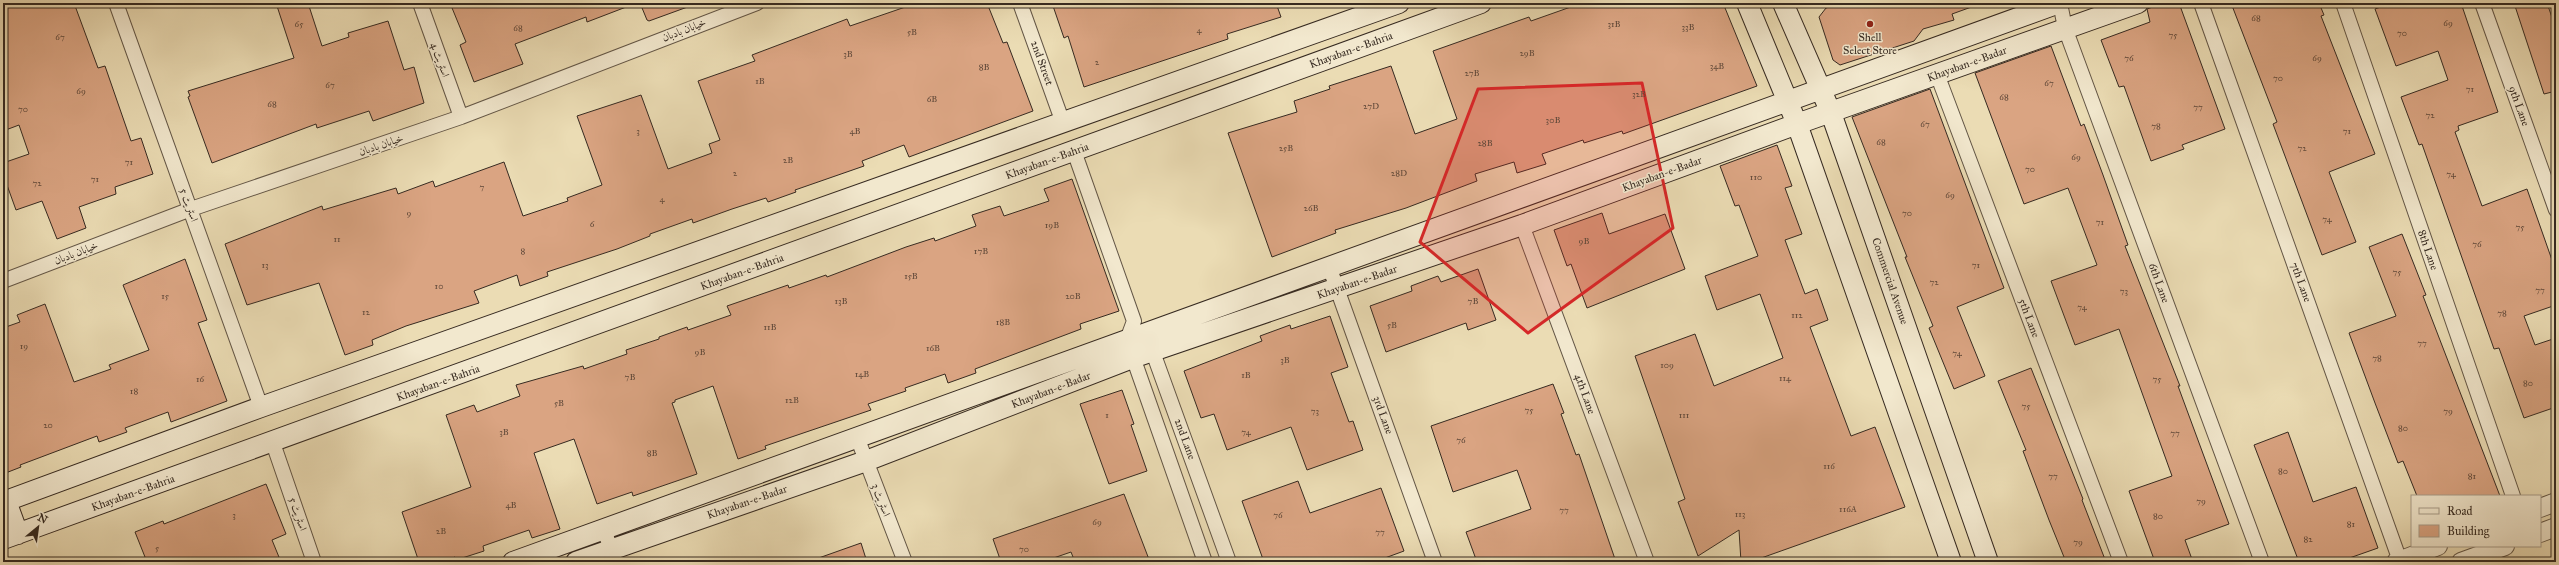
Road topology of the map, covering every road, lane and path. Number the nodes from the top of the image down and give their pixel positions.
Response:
1 (116, 3) edge
2 (420, 3) edge
3 (757, 3) edge
4 (1020, 3) edge
5 (1399, 3) edge
6 (1481, 3) edge
7 (1747, 3) edge
8 (1783, 3) edge
9 (2059, 3) edge
10 (2138, 3) edge
11 (2201, 3) edge
12 (2343, 3) edge
13 (2482, 3) edge
14 (724, 8) edge
15 (1376, 11) junction
16 (2065, 28) junction
17 (1386, 37) junction
18 (1937, 74) junction
19 (1821, 89) junction
20 (1788, 101) junction
21 (1831, 113) junction
22 (461, 117) junction
23 (1063, 123) junction
24 (1797, 124) junction
25 (1074, 151) junction
26 (190, 209) junction
27 (2556, 210) edge
28 (1522, 225) junction
29 (1330, 268) junction
30 (3, 281) edge
31 (1337, 288) junction
32 (1140, 327) junction
33 (1131, 348) junction
34 (1153, 352) junction
35 (261, 408) junction
36 (857, 437) junction
37 (273, 442) junction
38 (866, 461) junction
39 (2513, 495) edge
40 (4, 502) edge
41 (2556, 502) edge
42 (2541, 508) edge
43 (2556, 527) edge
44 (604, 529) junction
45 (2541, 533) edge
46 (10, 536) edge
47 (2435, 547) edge
48 (2502, 547) edge
49 (613, 556) edge
50 (2398, 561) edge
51 (314, 562) edge
52 (513, 562) edge
53 (576, 562) edge
54 (905, 562) edge
55 (1205, 562) edge
56 (1229, 562) edge
57 (1435, 562) edge
58 (1647, 562) edge
59 (1951, 562) edge
60 (1988, 562) edge
61 (2121, 562) edge
62 (2262, 562) edge
63 (2461, 562) edge

1 - 26 street, اسٹریٹ 5
2 - 22 street, اسٹریٹ 4
3 - 14 street, خیابان بادبان
4 - 23 street, 2nd Street
5 - 15 main road
6 - 17 main road, Khayaban-e-Bahria
7 - 20 main road
8 - 19 main road, Commercial Avenue
9 - 16 street, 6th Lane
9 - 19 main road, Khayaban-e-Badar
10 - 16 main road, Khayaban-e-Badar
11 - 50 street, 7th Lane
12 - 39 street, 8th Lane
13 - 27 street, 9th Lane
14 - 22 street, خیابان بادبان
15 - 17 main road
15 - 23 main road
16 - 18 main road, Khayaban-e-Badar
16 - 62 street, 6th Lane
17 - 25 main road, Khayaban-e-Bahria
18 - 21 main road, Khayaban-e-Badar
18 - 61 street, 5th Lane
19 - 20 main road, Khayaban-e-Badar
19 - 21 main road, Commercial Avenue
20 - 24 main road
20 - 29 main road, Khayaban-e-Badar
21 - 24 main road, Khayaban-e-Badar
21 - 60 main road, Commercial Avenue
22 - 26 street, خیابان بادبان
23 - 35 main road
24 - 28 main road, Khayaban-e-Badar
24 - 59 main road
25 - 32 street, 2nd Lane
25 - 37 main road, Khayaban-e-Bahria
26 - 30 street, خیابان بادبان
26 - 35 street, اسٹریٹ 5
28 - 31 main road, Khayaban-e-Badar
28 - 58 street, 4th Lane
29 - 31 street, 3rd Lane
29 - 32 main road, Khayaban-e-Badar
31 - 34 main road, Khayaban-e-Badar
31 - 57 street, 3rd Lane
32 - 33 main road, Khayaban-e-Badar
32 - 34 street, 2nd Lane
33 - 34 main road, Khayaban-e-Badar
33 - 36 main road, Khayaban-e-Badar
33 - 38 main road, Khayaban-e-Badar
33 - 55 street
34 - 56 street, 2nd Lane
35 - 40 main road
36 - 38 street, اسٹریٹ 3
36 - 44 main road, Khayaban-e-Badar
37 - 46 main road, Khayaban-e-Bahria
37 - 51 street, اسٹریٹ 5
38 - 49 main road, Khayaban-e-Badar
38 - 54 street, اسٹریٹ 3
40 - 46 main road
41 - 42 street
43 - 45 street
44 - 49 street
44 - 52 main road, Khayaban-e-Badar
47 - 50 street
48 - 63 street
49 - 53 main road, Khayaban-e-Badar

